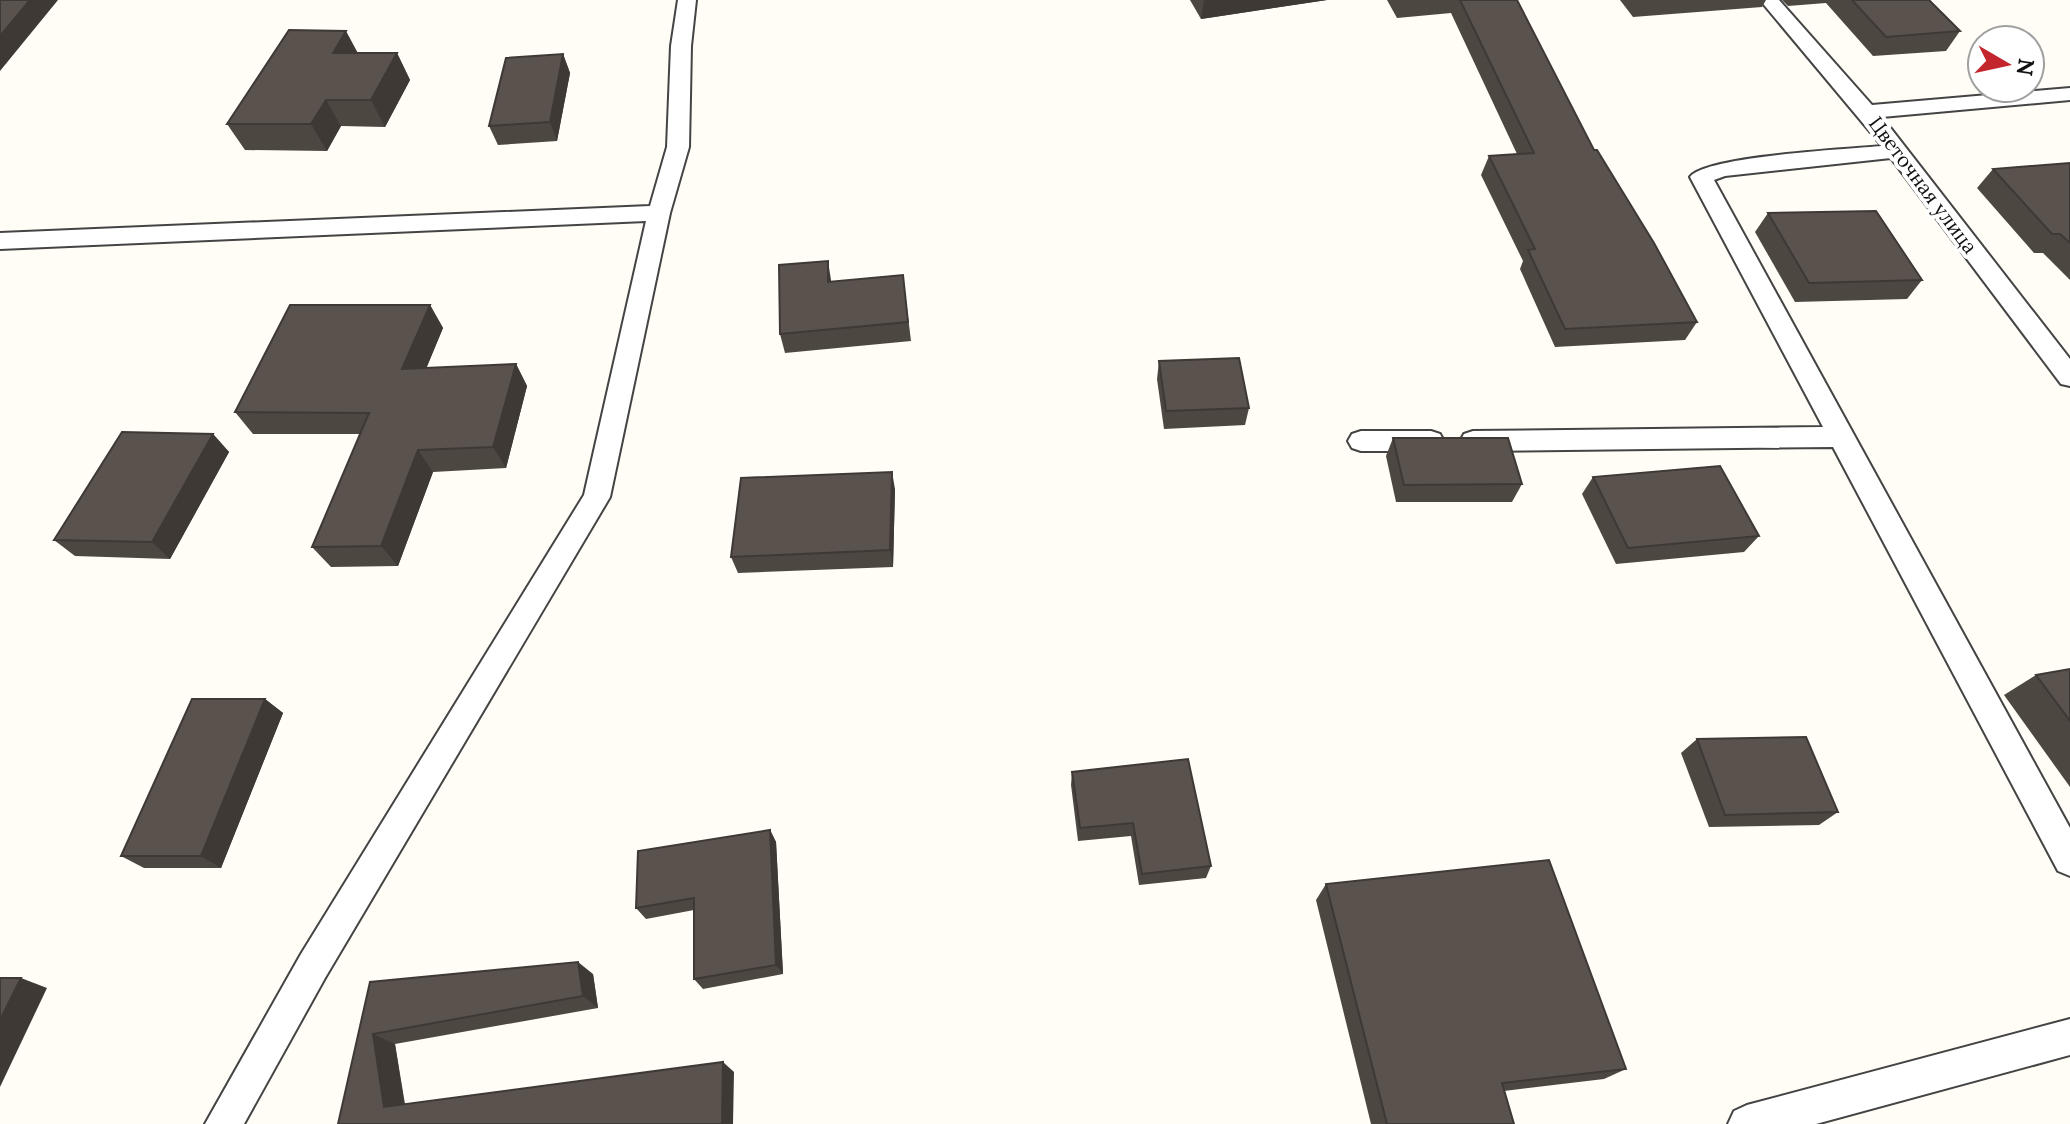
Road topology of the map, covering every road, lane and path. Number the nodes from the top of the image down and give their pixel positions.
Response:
1 (687, 0) edge
2 (1769, 0) edge
3 (2070, 94) edge
4 (1867, 112) junction
5 (1896, 151) junction
6 (659, 213) junction
7 (0, 241) edge
8 (2070, 377) edge
9 (1840, 437) junction
10 (1361, 441) dead end
11 (2070, 860) edge
12 (2070, 1037) edge
13 (224, 1124) edge
14 (1747, 1124) edge

1 - 6 lane
2 - 4 lane, Цветочная улица
3 - 4 lane
4 - 5 lane, Цветочная улица
5 - 8 lane, Цветочная улица
5 - 9 lane
6 - 7 lane
6 - 13 lane
9 - 10 lane
9 - 11 lane
12 - 14 lane

